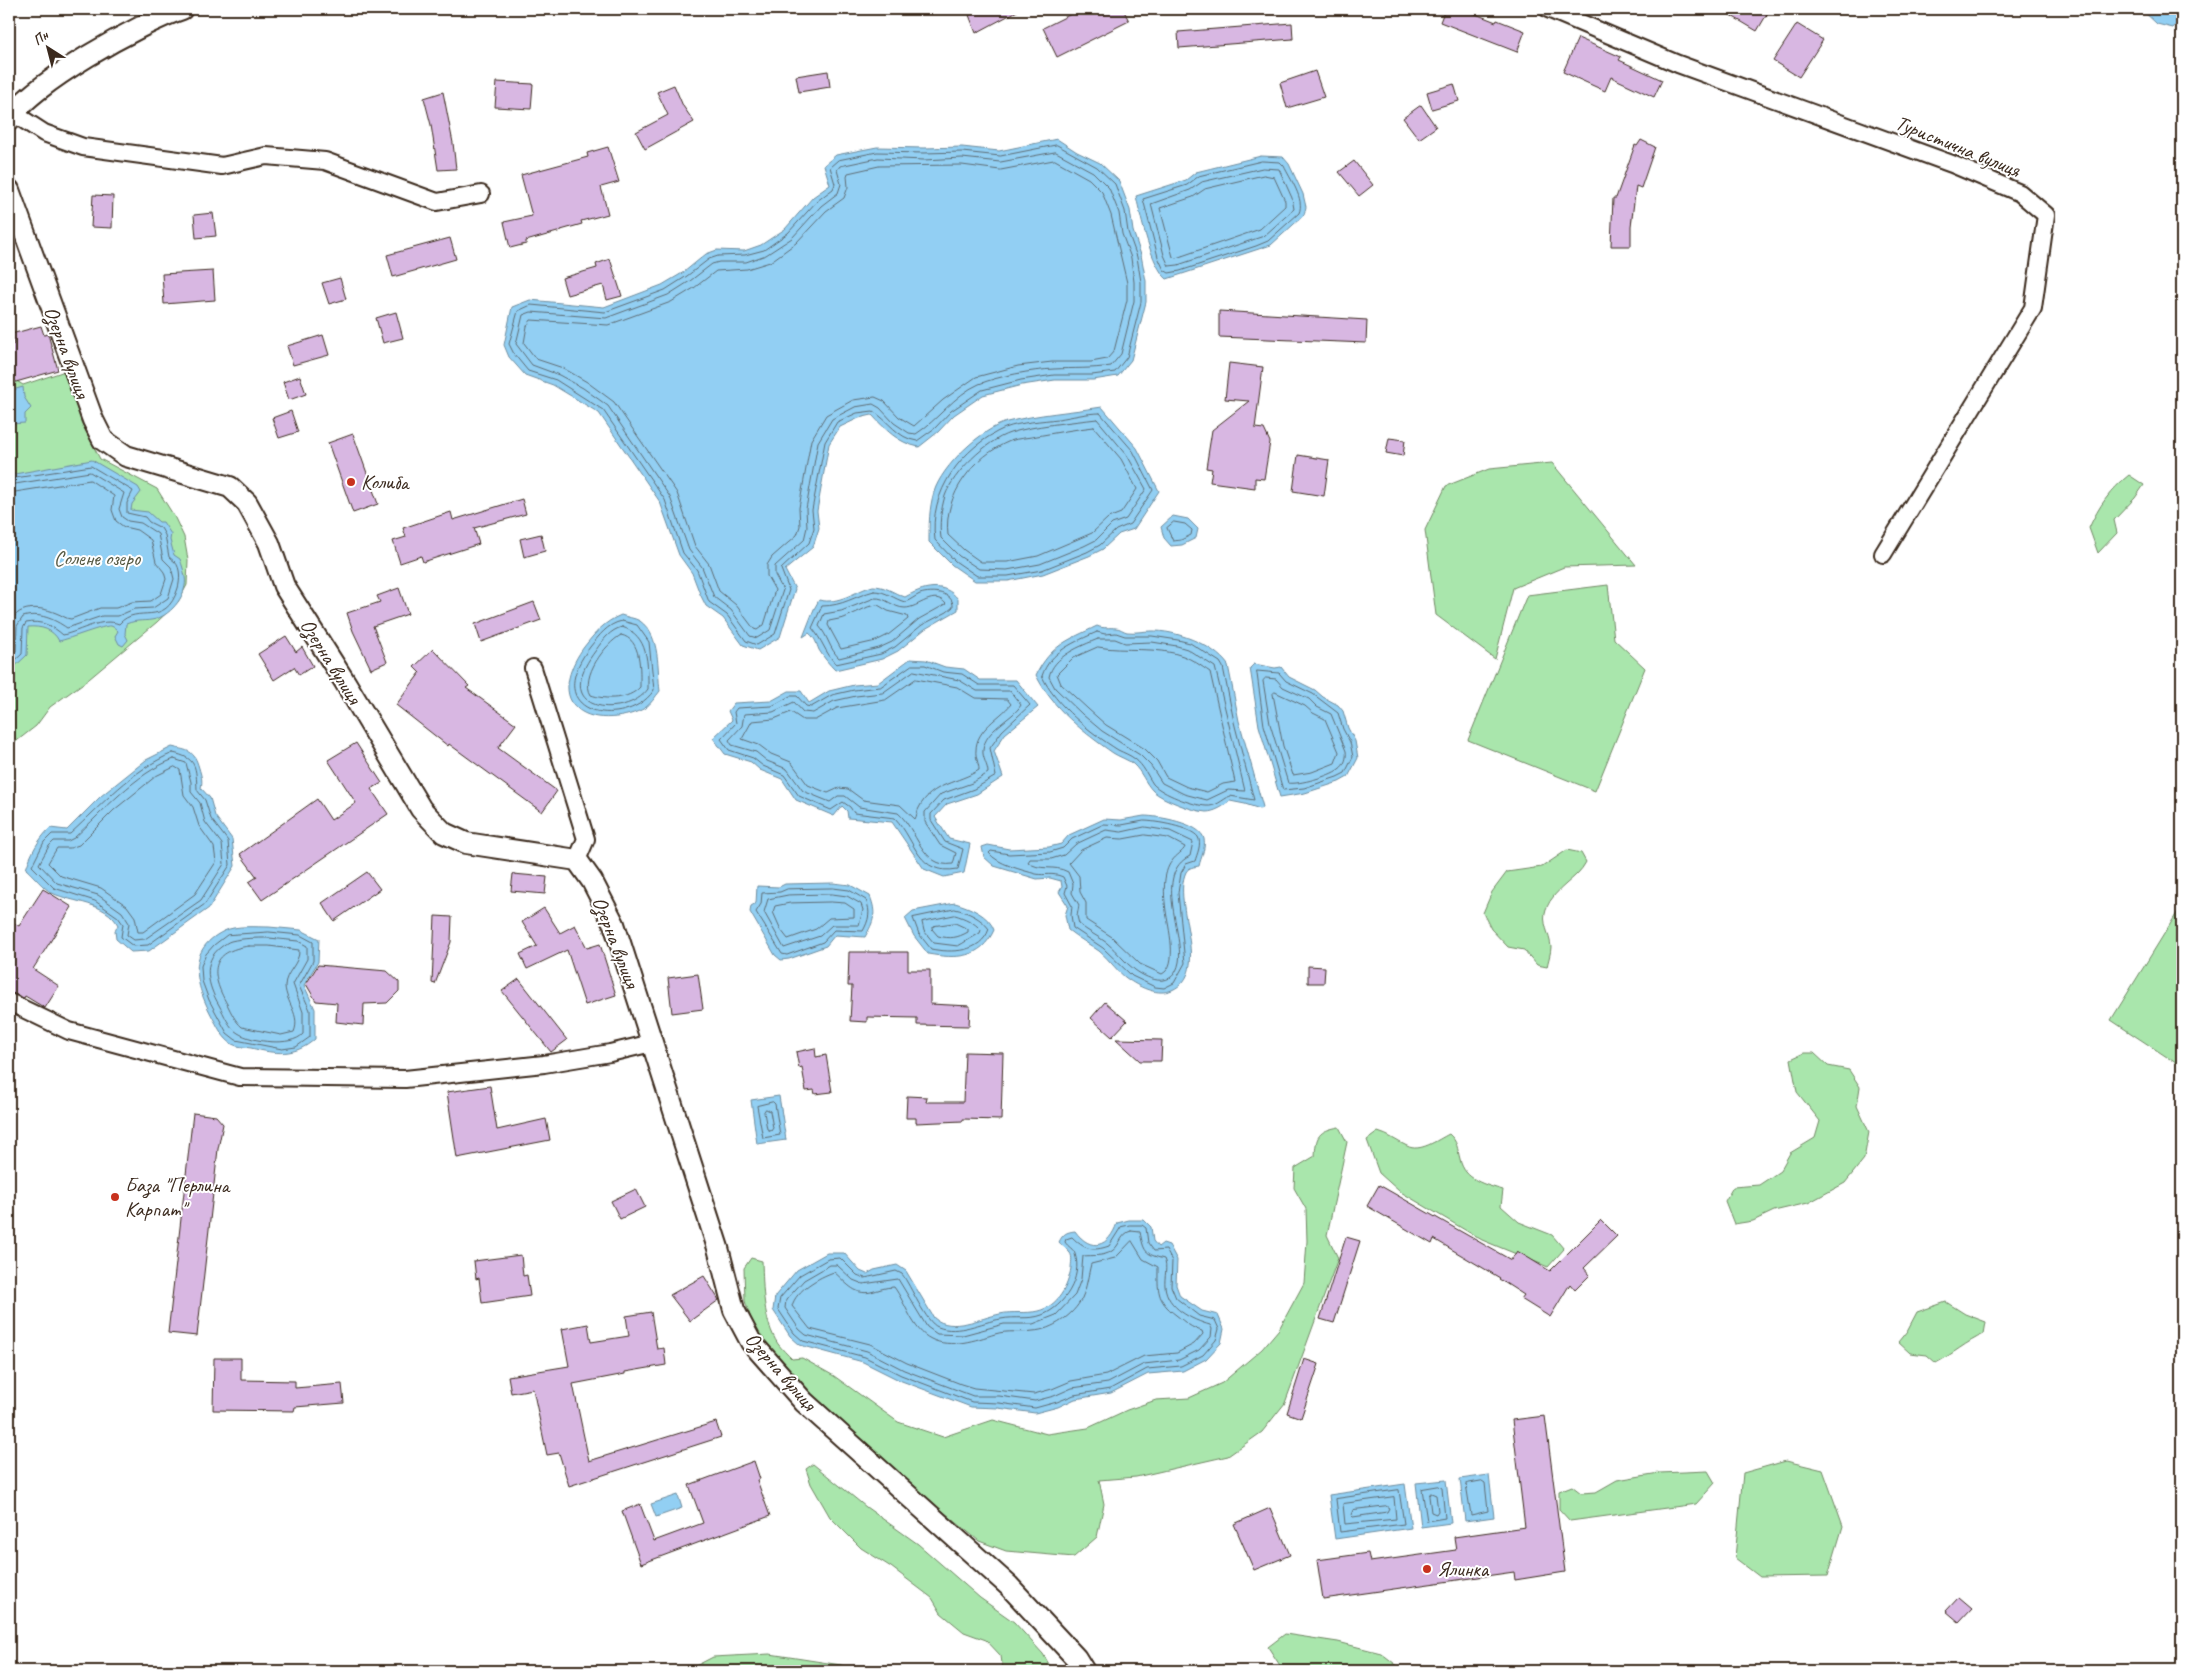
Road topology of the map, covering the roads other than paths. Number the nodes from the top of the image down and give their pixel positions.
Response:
1 (182, 9) edge
2 (1548, 9) edge
3 (11, 117) edge
4 (9, 190) edge
5 (481, 194) dead end
6 (1883, 554) dead end
7 (533, 668) dead end
8 (577, 860) junction
9 (9, 1002) edge
10 (652, 1043) junction
11 (1084, 1671) edge

1 - 3 street
2 - 6 street, Туристична вулиця
3 - 5 street
4 - 8 street, Озерна вулиця
7 - 8 street
8 - 10 street, Озерна вулиця
9 - 10 street
10 - 11 street, Озерна вулиця

